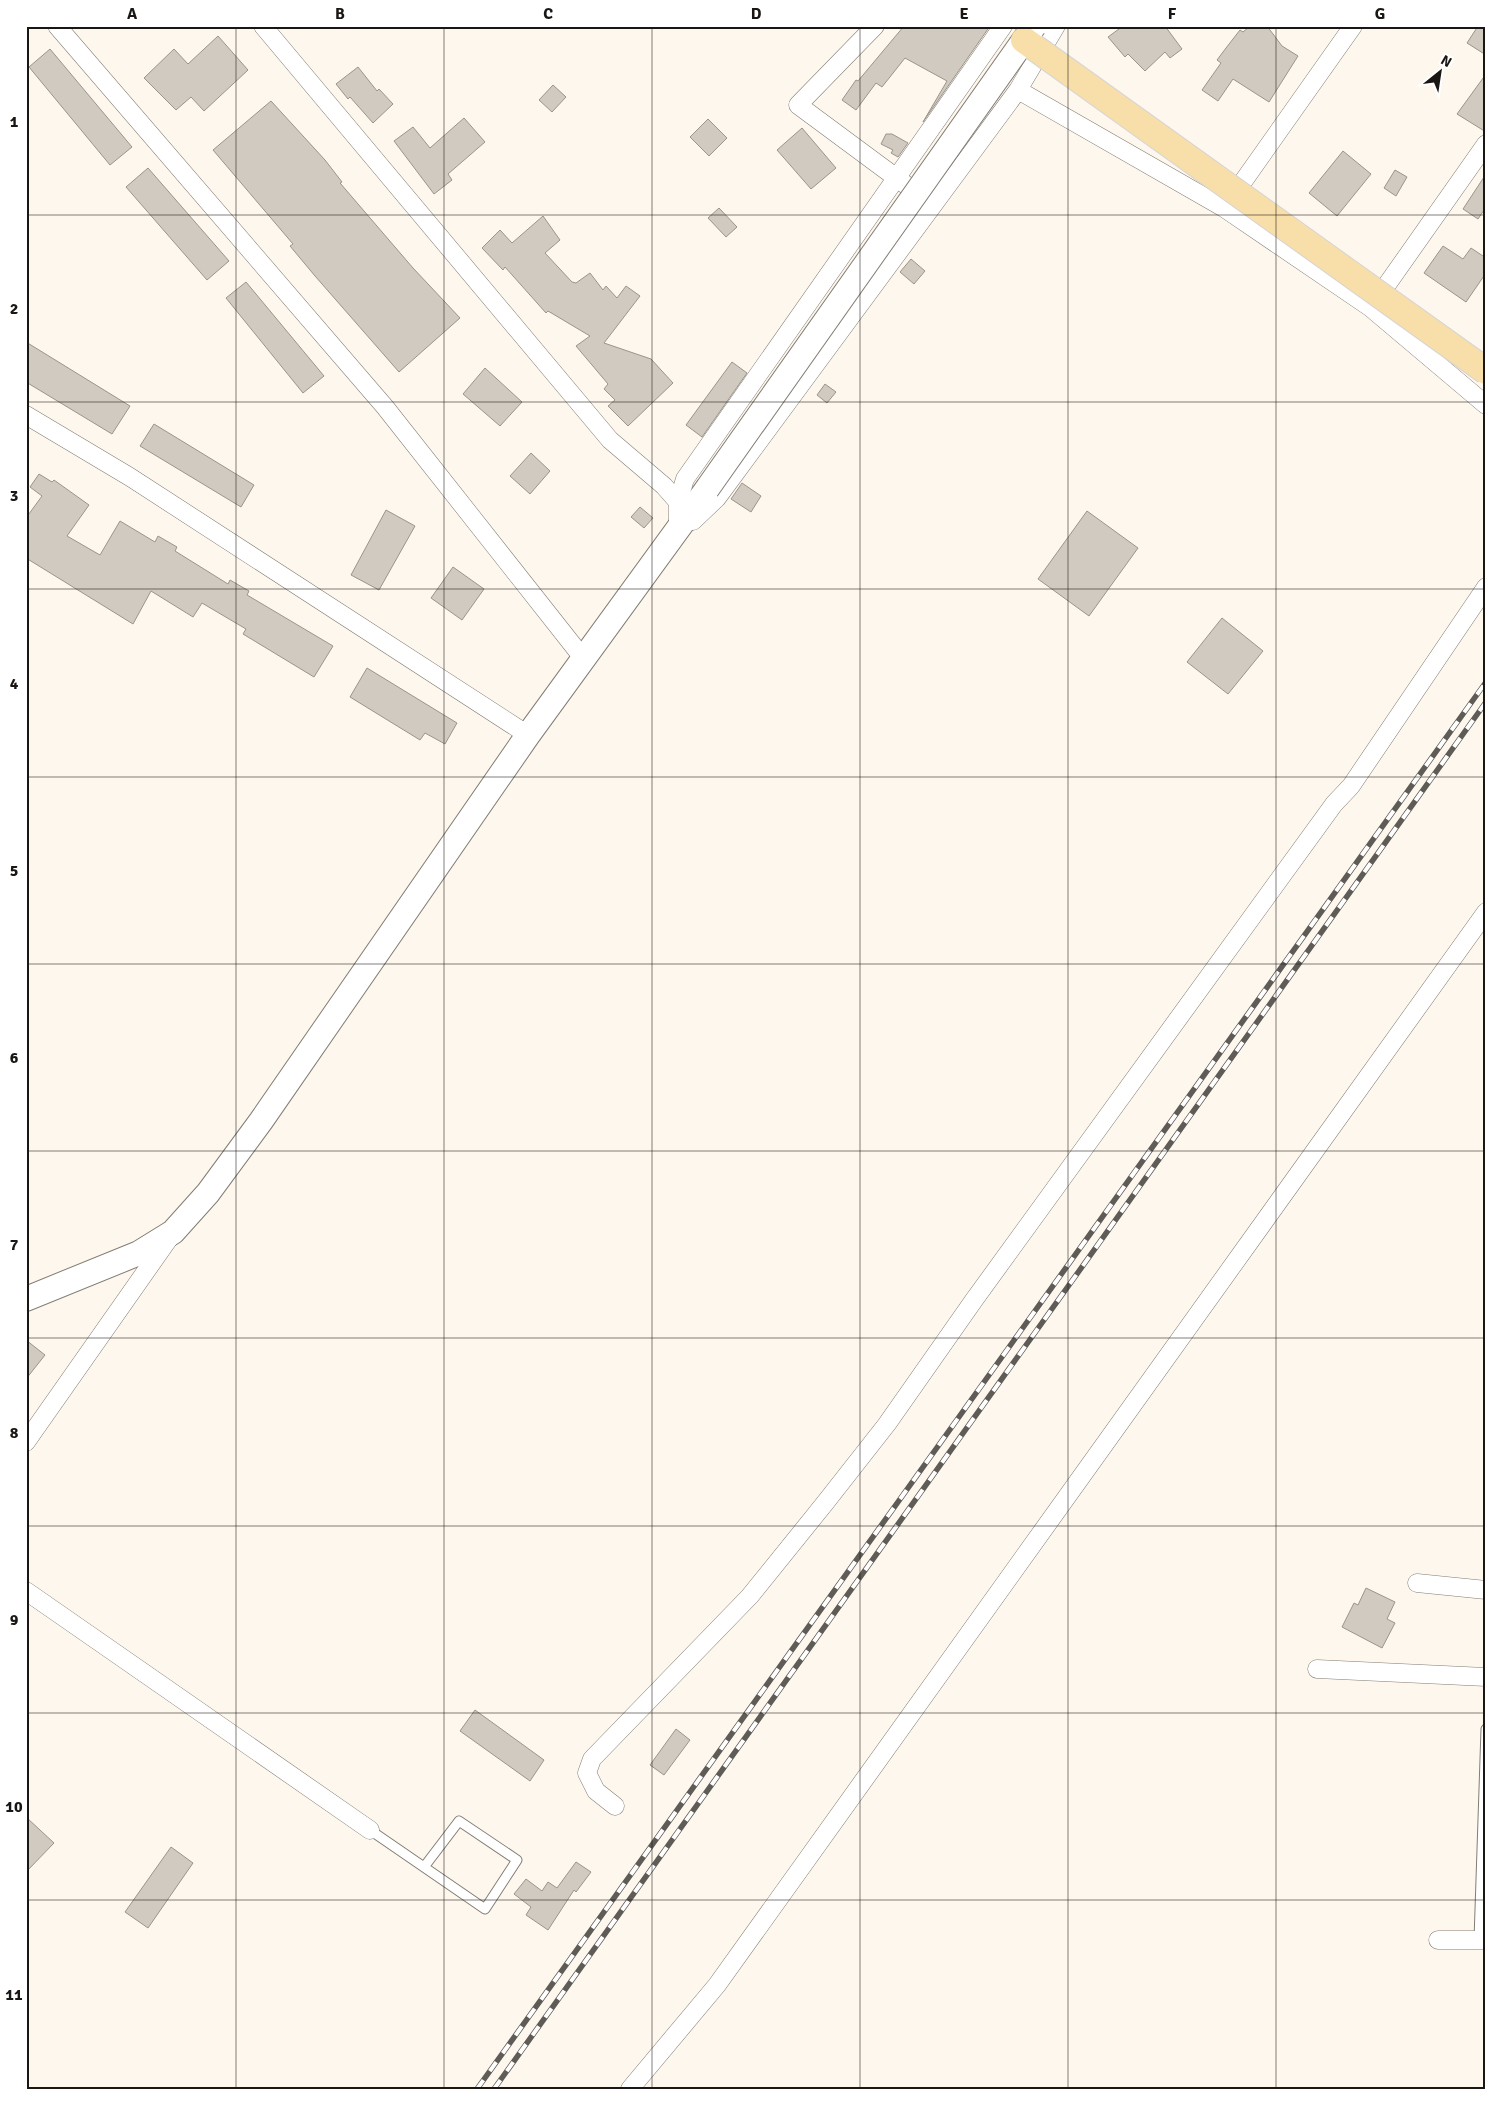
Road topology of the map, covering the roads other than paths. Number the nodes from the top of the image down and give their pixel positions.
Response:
1 (57, 26) edge
2 (262, 26) edge
3 (875, 26) edge
4 (1056, 26) edge
5 (1353, 26) edge
6 (1020, 31) edge
7 (1018, 90) junction
8 (1486, 144) edge
9 (898, 179) junction
10 (934, 204) junction
11 (1224, 208) junction
12 (1371, 308) junction
13 (1486, 371) edge
14 (1486, 405) edge
15 (26, 415) edge
16 (678, 502) junction
17 (678, 531) junction
18 (1486, 587) edge
19 (583, 658) junction
20 (528, 735) junction
21 (1486, 912) edge
22 (173, 1232) junction
23 (26, 1298) edge
24 (26, 1442) edge
25 (1417, 1583) dead end
26 (1486, 1590) edge
27 (26, 1591) edge
28 (1317, 1670) dead end
29 (1486, 1677) edge
30 (1486, 1729) edge
31 (615, 1806) dead end
32 (370, 1830) joint
33 (424, 1867) junction
34 (1438, 1940) dead end
35 (1482, 1940) edge
36 (630, 2089) edge

1 - 19 street
2 - 16 street
3 - 9 street
4 - 7 street
5 - 11 street
6 - 9 street
6 - 13 main road, bridge
6 - 17 main road, bridge
7 - 10 street
7 - 11 street
8 - 12 street
9 - 10 street
9 - 16 street
10 - 17 street
11 - 12 street
12 - 14 street
15 - 20 street
16 - 17 street
17 - 19 main road
18 - 31 street
19 - 20 main road
20 - 22 main road
21 - 36 street
22 - 23 main road
22 - 24 street
25 - 26 street
27 - 32 street
28 - 29 street
30 - 35 lane
32 - 33 lane
33 - 33 lane
34 - 35 street

